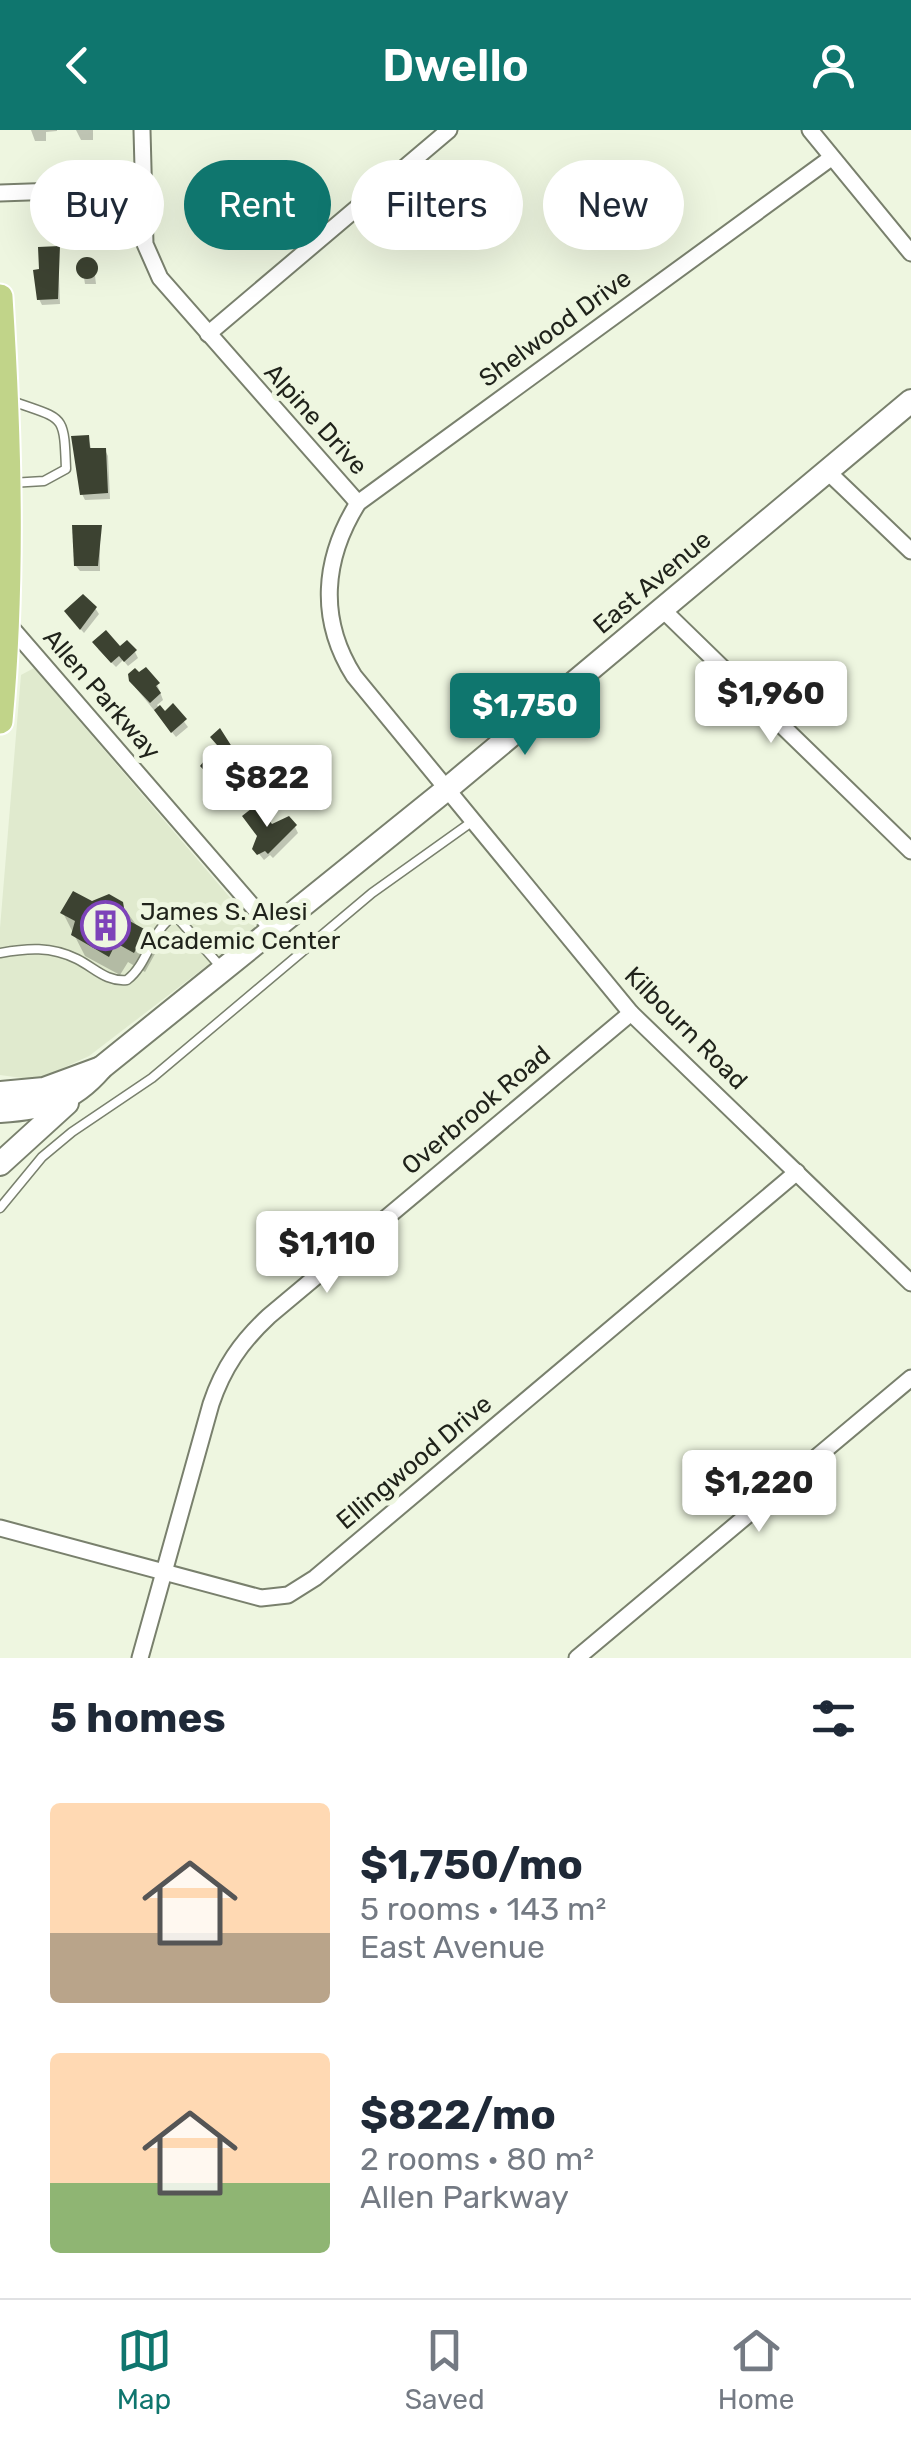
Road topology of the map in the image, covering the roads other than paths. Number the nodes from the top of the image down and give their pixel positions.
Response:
1 (142, 130) edge
2 (449, 130) edge
3 (810, 130) edge
4 (831, 158) junction
5 (142, 160) edge
6 (30, 192) edge
7 (0, 193) edge
8 (148, 250) edge
9 (911, 253) edge
10 (0, 297) edge
11 (208, 334) junction
12 (7, 399) junction
13 (911, 401) edge
14 (828, 472) junction
15 (6, 483) junction
16 (358, 503) junction
17 (911, 552) edge
18 (662, 609) junction
19 (9, 625) junction
20 (0, 720) edge
21 (447, 790) junction
22 (473, 821) junction
23 (911, 851) edge
24 (274, 931) junction
25 (0, 953) edge
26 (224, 971) junction
27 (631, 1013) junction
28 (101, 1068) junction
29 (81, 1092) junction
30 (0, 1093) edge
31 (0, 1111) edge
32 (0, 1164) edge
33 (797, 1172) junction
34 (0, 1208) edge
35 (911, 1282) edge
36 (911, 1378) edge
37 (0, 1528) edge
38 (163, 1571) junction
39 (140, 1658) edge
40 (577, 1658) edge

1 - 5 street, Alpine Drive
2 - 11 street
3 - 4 street
4 - 9 street
4 - 16 street, Shelwood Drive
6 - 7 street
8 - 11 street, Alpine Drive
10 - 12 main road
11 - 16 street, Alpine Drive
12 - 15 main road
12 - 15 lane
13 - 14 main road, East Avenue
14 - 17 street
14 - 18 main road, East Avenue
15 - 19 main road
16 - 21 street, Alpine Drive
18 - 21 main road, East Avenue
18 - 23 street
19 - 20 main road
19 - 24 street, Allen Parkway
21 - 22 street, Kilbourn Road
21 - 24 main road, East Avenue
22 - 27 street, Kilbourn Road
22 - 34 lane
24 - 26 main road, East Avenue
25 - 26 lane
26 - 28 main road, East Avenue
27 - 33 street, Kilbourn Road
27 - 38 street, Overbrook Road
28 - 29 main road, East Avenue
28 - 30 main road, East Avenue
29 - 31 main road
29 - 32 main road, East Avenue
33 - 35 street, Kilbourn Road
33 - 38 street, Ellingwood Drive
36 - 40 street
37 - 38 street, Ellingwood Drive
38 - 39 street, Overbrook Road

